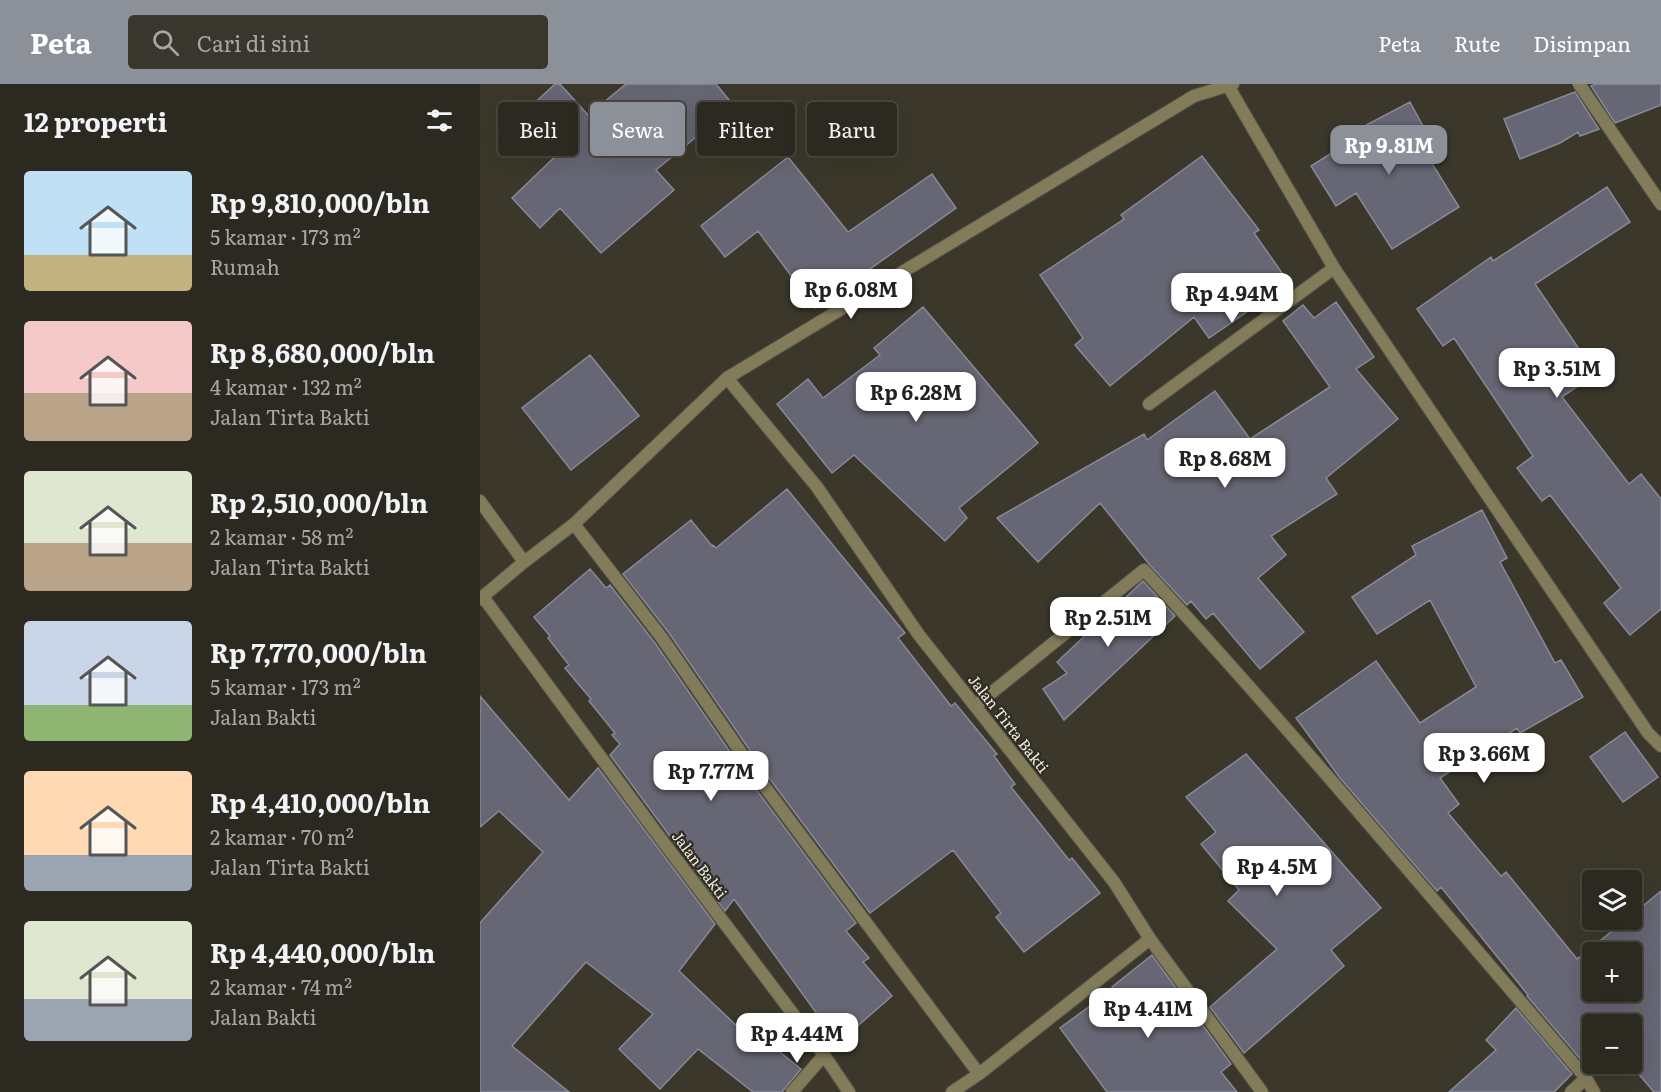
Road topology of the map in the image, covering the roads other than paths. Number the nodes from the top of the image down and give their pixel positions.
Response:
1 (1230, 84) edge
2 (1579, 84) edge
3 (1661, 204) edge
4 (1334, 268) junction
5 (727, 378) junction
6 (1149, 404) dead end
7 (480, 501) edge
8 (574, 524) junction
9 (524, 562) junction
10 (482, 598) edge
11 (975, 706) junction
12 (1661, 746) edge
13 (1150, 939) junction
14 (824, 1055) junction
15 (979, 1074) junction
16 (1586, 1078) junction
17 (792, 1092) edge
18 (849, 1092) edge
19 (952, 1092) edge
20 (1262, 1092) edge
21 (1571, 1092) edge
22 (1594, 1092) edge

1 - 4 street
1 - 5 street
2 - 3 street
4 - 6 street
4 - 12 street
5 - 8 street
5 - 11 street, Jalan Tirta Bakti
7 - 9 street
8 - 9 street
8 - 15 street
9 - 10 street
10 - 14 street, Jalan Bakti
11 - 13 street, Jalan Tirta Bakti
11 - 16 street
13 - 15 street
13 - 20 street, Jalan Tirta Bakti
14 - 17 street
14 - 18 street, Jalan Bakti
15 - 19 street
16 - 21 street
16 - 22 street

